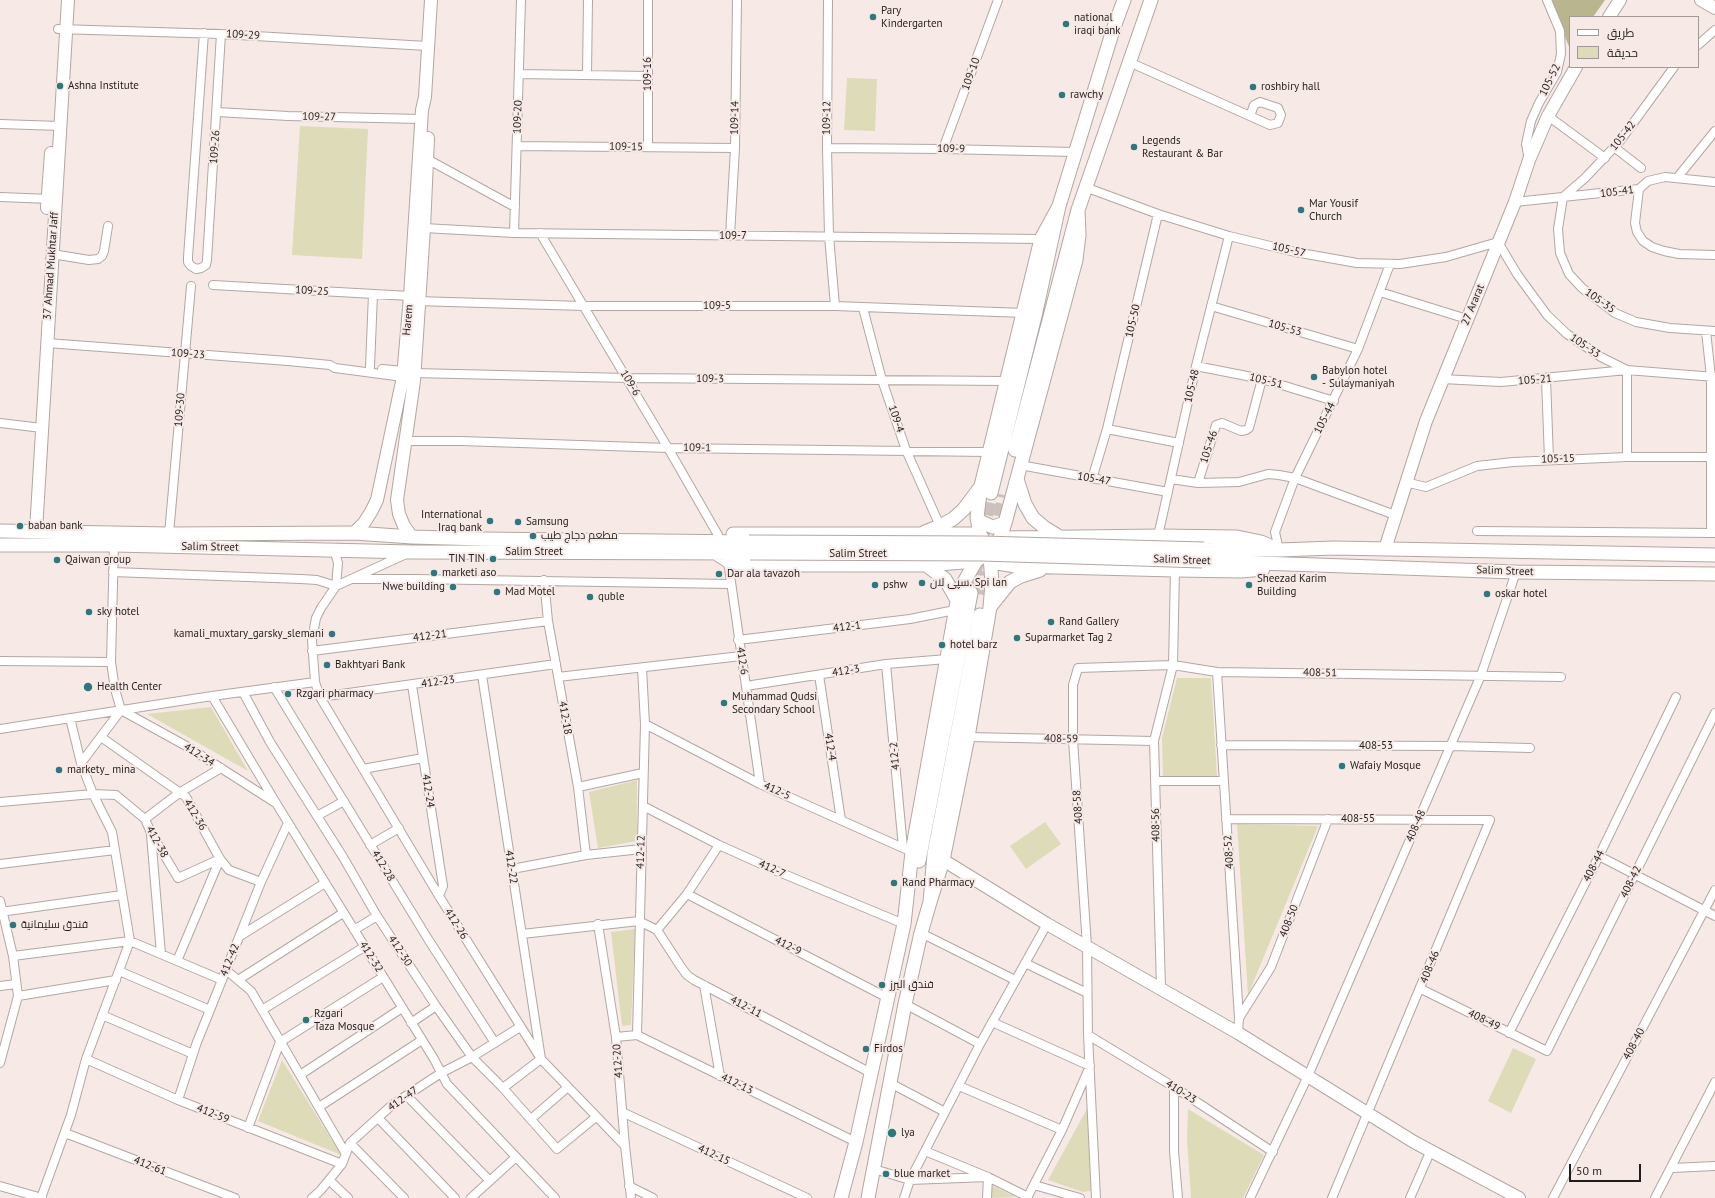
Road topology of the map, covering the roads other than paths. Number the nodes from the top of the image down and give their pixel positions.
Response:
1 (60, 0) edge
2 (68, 0) edge
3 (431, 0) edge
4 (521, 0) edge
5 (588, 0) edge
6 (648, 0) edge
7 (737, 0) edge
8 (828, 0) edge
9 (998, 0) edge
10 (1124, 0) edge
11 (1143, 0) edge
12 (1151, 0) edge
13 (1547, 0) edge
14 (1620, 0) edge
15 (1701, 0) edge
16 (1715, 8) edge
17 (1145, 15) junction
18 (1610, 16) edge
19 (62, 29) junction
20 (1715, 30) edge
21 (204, 33) junction
22 (222, 34) junction
23 (1699, 44) edge
24 (427, 46) junction
25 (1129, 62) junction
26 (1575, 68) edge
27 (1673, 68) edge
28 (519, 74) junction
29 (587, 75) junction
30 (648, 76) junction
31 (425, 97) junction
32 (217, 112) junction
33 (1250, 116) dead end
34 (1548, 116) junction
35 (421, 119) junction
36 (0, 124) edge
37 (56, 126) junction
38 (1715, 131) edge
39 (517, 146) junction
40 (648, 147) junction
41 (1614, 147) junction
42 (735, 148) junction
43 (827, 148) junction
44 (943, 149) junction
45 (1075, 152) junction
46 (1604, 158) junction
47 (428, 159) junction
48 (1529, 160) junction
49 (1641, 168) dead end
50 (1677, 178) junction
51 (1715, 182) edge
52 (1085, 187) junction
53 (1639, 189) junction
54 (0, 197) edge
55 (1563, 197) junction
56 (52, 199) junction
57 (1515, 202) junction
58 (1059, 206) junction
59 (515, 207) junction
60 (1078, 210) junction
61 (1158, 214) junction
62 (108, 226) dead end
63 (424, 228) junction
64 (514, 233) junction
65 (540, 233) junction
66 (730, 236) junction
67 (829, 236) junction
68 (1229, 236) junction
69 (1041, 239) junction
70 (1498, 242) junction
71 (52, 254) junction
72 (1715, 255) edge
73 (1390, 264) junction
74 (213, 285) dead end
75 (191, 286) dead end
76 (1380, 292) junction
77 (373, 294) junction
78 (413, 299) junction
79 (584, 306) junction
80 (835, 306) junction
81 (1211, 306) junction
82 (863, 308) junction
83 (1024, 313) junction
84 (1467, 319) junction
85 (1706, 331) junction
86 (1715, 331) edge
87 (46, 343) junction
88 (1358, 349) junction
89 (185, 354) junction
90 (330, 365) junction
91 (1196, 366) junction
92 (370, 367) junction
93 (1627, 370) junction
94 (409, 375) junction
95 (1713, 377) edge
96 (627, 378) junction
97 (1262, 379) junction
98 (1546, 379) junction
99 (882, 380) junction
100 (1442, 380) junction
101 (1006, 381) junction
102 (1334, 401) junction
103 (0, 423) edge
104 (38, 428) junction
105 (1107, 429) junction
106 (404, 441) junction
107 (1179, 443) junction
108 (668, 448) junction
109 (906, 450) junction
110 (989, 452) junction
111 (1713, 457) edge
112 (1627, 458) junction
113 (1549, 459) junction
114 (1020, 465) junction
115 (1295, 478) junction
116 (1017, 479) junction
117 (1092, 479) junction
118 (1171, 479) junction
119 (1406, 482) junction
120 (1198, 483) junction
121 (992, 491) junction
122 (1168, 492) junction
123 (1395, 515) junction
124 (977, 517) junction
125 (1005, 523) junction
126 (940, 526) junction
127 (1477, 530) dead end
128 (0, 531) edge
129 (33, 531) junction
130 (354, 533) junction
131 (1713, 533) edge
132 (169, 534) junction
133 (917, 534) junction
134 (980, 534) junction
135 (718, 535) junction
136 (953, 535) junction
137 (1158, 536) junction
138 (412, 537) junction
139 (1016, 537) junction
140 (1060, 537) junction
141 (1000, 538) junction
142 (672, 542) junction
143 (0, 544) edge
144 (114, 545) junction
145 (749, 548) junction
146 (334, 549) junction
147 (1385, 549) junction
148 (1279, 550) junction
149 (411, 552) junction
150 (715, 553) junction
151 (1203, 555) junction
152 (1715, 555) edge
153 (990, 557) junction
154 (728, 561) junction
155 (976, 561) junction
156 (1281, 563) junction
157 (953, 564) junction
158 (926, 565) junction
159 (1016, 566) junction
160 (1056, 566) junction
161 (1175, 570) junction
162 (113, 572) junction
163 (1516, 572) junction
164 (1715, 574) edge
165 (350, 579) junction
166 (544, 580) junction
167 (964, 580) junction
168 (992, 583) junction
169 (730, 584) junction
170 (336, 586) junction
171 (956, 605) junction
172 (990, 607) junction
173 (548, 621) junction
174 (738, 640) junction
175 (312, 651) junction
176 (741, 656) junction
177 (947, 659) junction
178 (0, 661) edge
179 (111, 662) junction
180 (556, 664) junction
181 (886, 664) junction
182 (1173, 665) junction
183 (642, 668) junction
184 (1078, 668) joint
185 (1217, 672) junction
186 (482, 675) junction
187 (819, 675) junction
188 (1480, 675) junction
189 (558, 677) junction
190 (1561, 677) dead end
191 (315, 682) junction
192 (412, 685) junction
193 (746, 686) junction
194 (274, 688) junction
195 (243, 692) junction
196 (212, 696) junction
197 (1676, 697) dead end
198 (320, 698) junction
199 (121, 710) junction
200 (1715, 713) edge
201 (70, 718) junction
202 (644, 724) junction
203 (0, 729) edge
204 (101, 737) junction
205 (968, 738) junction
206 (1073, 740) junction
207 (1154, 741) junction
208 (1221, 745) junction
209 (1450, 746) junction
210 (1530, 748) dead end
211 (423, 758) junction
212 (82, 762) junction
213 (221, 768) junction
214 (362, 769) junction
215 (643, 773) junction
216 (1155, 781) junction
217 (1224, 782) junction
218 (760, 784) junction
219 (578, 787) junction
220 (179, 793) junction
221 (93, 794) junction
222 (344, 801) junction
223 (0, 802) edge
224 (276, 803) junction
225 (643, 806) junction
226 (317, 816) junction
227 (144, 819) junction
228 (1226, 819) junction
229 (1328, 819) junction
230 (841, 820) junction
231 (1418, 820) junction
232 (1490, 820) joint
233 (288, 823) junction
234 (399, 828) junction
235 (151, 832) junction
236 (370, 845) junction
237 (719, 845) junction
238 (641, 849) junction
239 (115, 850) junction
240 (908, 850) junction
241 (586, 855) junction
242 (1599, 856) junction
243 (220, 859) junction
244 (943, 860) junction
245 (0, 864) edge
246 (512, 869) junction
247 (1634, 876) junction
248 (261, 882) junction
249 (325, 883) junction
250 (1715, 890) edge
251 (687, 894) junction
252 (122, 895) junction
253 (907, 895) junction
254 (439, 896) junction
255 (0, 901) edge
256 (930, 902) junction
257 (1704, 910) junction
258 (1, 912) edge
259 (344, 913) junction
260 (377, 916) junction
261 (1715, 916) edge
262 (639, 921) junction
263 (598, 924) junction
264 (904, 924) junction
265 (1047, 924) junction
266 (354, 930) junction
267 (657, 930) junction
268 (921, 933) junction
269 (522, 934) junction
270 (240, 936) junction
271 (130, 941) junction
272 (1087, 946) junction
273 (364, 947) junction
274 (161, 954) junction
275 (13, 956) junction
276 (177, 961) junction
277 (1025, 963) junction
278 (226, 970) junction
279 (119, 971) junction
280 (383, 977) junction
281 (116, 980) junction
282 (222, 980) junction
283 (238, 980) junction
284 (1015, 980) junction
285 (16, 984) junction
286 (704, 985) junction
287 (0, 986) edge
288 (1161, 988) junction
289 (1420, 989) junction
290 (1087, 993) junction
291 (18, 996) junction
292 (888, 998) junction
293 (905, 1004) junction
294 (436, 1006) junction
295 (402, 1008) junction
296 (210, 1010) junction
297 (262, 1010) junction
298 (102, 1016) junction
299 (1239, 1018) junction
300 (992, 1022) junction
301 (411, 1023) junction
302 (520, 1027) junction
303 (1238, 1033) junction
304 (1509, 1033) junction
305 (637, 1035) junction
306 (1088, 1035) junction
307 (616, 1037) junction
308 (422, 1040) junction
309 (280, 1042) junction
310 (495, 1043) junction
311 (980, 1044) junction
312 (1547, 1051) joint
313 (193, 1054) junction
314 (472, 1057) junction
315 (86, 1059) junction
316 (541, 1059) junction
317 (0, 1063) edge
318 (1090, 1066) junction
319 (441, 1073) junction
320 (871, 1073) junction
321 (300, 1075) junction
322 (720, 1076) junction
323 (1308, 1076) junction
324 (1715, 1082) edge
325 (890, 1083) junction
326 (959, 1086) junction
327 (568, 1087) junction
328 (1174, 1087) junction
329 (503, 1088) junction
330 (407, 1096) junction
331 (1711, 1097) edge
332 (178, 1100) junction
333 (319, 1107) junction
334 (622, 1112) junction
335 (945, 1112) junction
336 (1368, 1114) junction
337 (596, 1117) junction
338 (378, 1118) junction
339 (531, 1119) junction
340 (248, 1128) junction
341 (1062, 1130) junction
342 (65, 1133) junction
343 (856, 1142) junction
344 (350, 1143) junction
345 (625, 1146) junction
346 (1431, 1150) junction
347 (925, 1151) junction
348 (1273, 1152) junction
349 (346, 1154) junction
350 (516, 1157) junction
351 (342, 1164) junction
352 (1715, 1166) edge
353 (1672, 1168) junction
354 (874, 1169) junction
355 (988, 1177) junction
356 (329, 1180) junction
357 (910, 1180) junction
358 (490, 1181) junction
359 (0, 1186) edge
360 (629, 1186) junction
361 (1034, 1186) junction
362 (41, 1198) edge
363 (235, 1198) edge
364 (312, 1198) edge
365 (348, 1198) edge
366 (404, 1198) edge
367 (455, 1198) edge
368 (471, 1198) edge
369 (555, 1198) edge
370 (631, 1198) edge
371 (653, 1198) edge
372 (807, 1198) edge
373 (841, 1198) edge
374 (868, 1198) edge
375 (904, 1198) edge
376 (987, 1198) edge
377 (1028, 1198) edge
378 (1080, 1198) edge
379 (1096, 1198) edge
380 (1178, 1198) edge
381 (1250, 1198) edge
382 (1332, 1198) edge
383 (1410, 1198) edge
384 (1519, 1198) edge
385 (1552, 1198) edge
386 (1655, 1198) edge

1 - 19 street, 37 Ahmad Mukhtar Jaff
2 - 19 street, 37 Ahmad Mukhtar Jaff
3 - 24 street, Harem
4 - 28 street, 109-20
5 - 29 street
6 - 30 street, 109-16
7 - 42 street, 109-14
8 - 43 street, 109-12
9 - 44 street, 109-10
10 - 45 main road
11 - 17 main road
12 - 17 main road
13 - 48 street, 105-52
14 - 18 street
15 - 16 street
17 - 25 main road
19 - 21 street, 109-29
19 - 37 street, 37 Ahmad Mukhtar Jaff
20 - 23 street
21 - 22 street, 109-29
21 - 32 street, 109-26
22 - 24 street, 109-29
22 - 32 street, 109-26
24 - 31 street, Harem
25 - 33 street
25 - 52 main road
26 - 34 street, 27 Ararat
27 - 41 street, 105-42
28 - 29 street
28 - 39 street, 109-20
29 - 30 street
30 - 40 street, 109-16
31 - 35 street, Harem
31 - 47 street, Harem
32 - 35 street, 109-27
34 - 46 street
34 - 48 street, 27 Ararat
35 - 78 street, Harem
36 - 37 street
37 - 56 street, 37 Ahmad Mukhtar Jaff
38 - 50 street
39 - 40 street, 109-15
39 - 59 street, 109-20
40 - 42 street, 109-15
41 - 46 street, 105-42
41 - 49 street
42 - 66 street, 109-14
43 - 44 street, 109-9
43 - 67 street, 109-12
44 - 45 street, 109-9
45 - 58 main road
46 - 55 street, 105-42
47 - 59 street
47 - 63 street, Harem
48 - 57 street, 27 Ararat
50 - 51 street, 105-41
50 - 53 street, 105-41
52 - 60 main road
52 - 61 street, 105-57
53 - 55 street, 105-41
53 - 72 street
54 - 56 street
55 - 57 street, 105-41
55 - 85 street, 105-35
56 - 71 street, 37 Ahmad Mukhtar Jaff
56 - 104 street, 37 Ahmad Mukhtar Jaff
57 - 70 street, 27 Ararat
58 - 69 main road
58 - 121 main road
59 - 64 street, 109-20
60 - 114 main road
60 - 121 main road
61 - 68 street, 105-57
61 - 105 street, 105-50
62 - 71 street
63 - 64 street, 109-7
63 - 78 street, Harem
64 - 65 street, 109-7
65 - 66 street, 109-7
65 - 79 street, 109-6
66 - 67 street, 109-7
67 - 69 street, 109-7
67 - 80 street, 109-12
68 - 73 street, 105-57
68 - 81 street, 105-48
69 - 83 main road
70 - 73 street, 105-57
70 - 84 street, 27 Ararat
70 - 93 street, 105-33
71 - 87 street, 37 Ahmad Mukhtar Jaff
73 - 76 street, 105-44
74 - 77 street, 109-25
75 - 89 street, 109-30
76 - 84 street
76 - 88 street, 105-44
77 - 78 street, 109-25
77 - 92 street
78 - 79 street, 109-5
78 - 94 street, Harem
79 - 80 street, 109-5
79 - 96 street, 109-6
80 - 82 street, 109-5
81 - 88 street, 105-53
81 - 91 street, 105-48
82 - 83 street, 109-5
82 - 99 street, 109-4
83 - 101 main road
84 - 100 street, 27 Ararat
85 - 86 street, 105-35
85 - 95 street
87 - 89 street, 109-23
87 - 104 street, 37 Ahmad Mukhtar Jaff
88 - 102 street, 105-44
89 - 90 street, 109-23
89 - 132 street, 109-30
90 - 92 street, 109-23
90 - 94 street, 109-23
91 - 97 street, 105-51
91 - 107 street, 105-48
92 - 94 street, 109-23
93 - 95 street, 105-33
93 - 98 street, 105-21
93 - 112 street
94 - 96 street, 109-3
94 - 106 street
94 - 130 street, Harem
95 - 111 street
96 - 99 street, 109-3
96 - 108 street, 109-6
97 - 102 street, 105-51
97 - 120 street, 105-46
98 - 100 street, 105-21
98 - 113 street
99 - 101 street, 109-3
99 - 109 street, 109-4
100 - 119 street, 27 Ararat
101 - 110 main road
102 - 115 street, 105-44
103 - 104 street
104 - 129 street, 37 Ahmad Mukhtar Jaff
105 - 107 street
105 - 117 street, 105-50
106 - 108 street, 109-1
106 - 138 street
107 - 118 street, 105-48
108 - 109 street, 109-1
108 - 135 street, 109-6
109 - 110 street, 109-1
109 - 126 street, 109-4
110 - 121 main road
111 - 112 street, 105-15
111 - 131 street
112 - 113 street, 105-15
113 - 119 street, 105-15
114 - 116 main road
114 - 117 street, 105-47
115 - 120 street
115 - 123 street
115 - 148 street, 105-44
116 - 125 main road
116 - 140 main road
117 - 122 street, 105-47
118 - 120 street
118 - 122 street, 105-48
119 - 123 street, 27 Ararat
121 - 124 main road
121 - 126 main road
122 - 137 street, 105-48
123 - 147 street, 27 Ararat
124 - 125 main road
124 - 134 main road
125 - 141 main road
126 - 133 main road
127 - 131 street
128 - 129 main road, Salim Street
129 - 132 main road, Salim Street
130 - 132 main road, Salim Street
130 - 138 main road, Salim Street
133 - 135 main road
133 - 136 main road
134 - 136 main road
134 - 153 main road
135 - 142 main road
136 - 157 main road
137 - 140 main road
137 - 148 main road
138 - 142 main road, Salim Street
139 - 140 main road
139 - 141 main road
139 - 159 main road
141 - 153 main road
142 - 145 main road, Salim Street
143 - 144 main road, Salim Street
144 - 146 main road, Salim Street
144 - 162 street
145 - 150 main road, Salim Street
145 - 151 main road, Salim Street, bridge
146 - 149 main road, Salim Street
146 - 170 street
147 - 148 main road, Salim Street
147 - 152 main road, Salim Street
148 - 151 main road, Salim Street
149 - 150 main road, Salim Street
149 - 165 street
150 - 154 main road
151 - 156 main road, Salim Street
153 - 155 main road
153 - 159 main road
153 - 168 main road
154 - 158 main road
154 - 169 street, 412-6
155 - 157 main road
155 - 167 main road
156 - 161 main road
156 - 163 main road, Salim Street
157 - 158 main road
158 - 171 main road
159 - 160 main road
160 - 161 main road
160 - 172 main road
161 - 182 street, 408-56
162 - 170 street
162 - 179 street
163 - 164 main road, Salim Street
163 - 188 street, 408-48
165 - 166 street
165 - 170 street
166 - 169 street
166 - 173 street, 412-18
167 - 168 main road
167 - 171 main road
168 - 172 main road
169 - 174 street, 412-6
170 - 175 street, 412-26
171 - 174 street, 412-1
171 - 177 main road
172 - 205 main road
173 - 175 street, 412-21
173 - 180 street, 412-18
174 - 176 street, 412-6
175 - 191 street, 412-26
176 - 183 street
176 - 193 street, 412-6
177 - 181 street, 412-3
177 - 240 main road
178 - 179 street
179 - 199 street
180 - 186 street, 412-23
180 - 189 street, 412-18
181 - 187 street, 412-3
181 - 240 street, 412-2
182 - 184 street, 408-51
182 - 185 street, 408-51
182 - 207 street, 408-56
183 - 189 street
183 - 202 street, 412-12
184 - 206 street, 408-58
185 - 188 street, 408-51
185 - 208 street, 408-52
186 - 192 street, 412-23
186 - 246 street, 412-22
187 - 193 street, 412-3
187 - 230 street, 412-4
188 - 190 street, 408-51
188 - 209 street, 408-48
189 - 219 street, 412-18
191 - 194 street
191 - 198 street, 412-26
192 - 198 street, 412-23
192 - 211 street, 412-24
193 - 218 street, 412-6
194 - 195 street
194 - 222 street, 412-28
195 - 196 street
195 - 226 street, 412-30
196 - 199 street
196 - 224 street, 412-32
197 - 242 street, 408-44
198 - 214 street, 412-26
199 - 201 street
199 - 204 street
199 - 213 street, 412-34
200 - 247 street, 408-42
201 - 203 street
201 - 212 street
202 - 215 street, 412-12
202 - 218 street, 412-5
204 - 212 street
204 - 220 street, 412-36
205 - 206 street, 408-59
205 - 244 main road
206 - 207 street, 408-59
206 - 272 street, 408-58
207 - 216 street, 408-56
208 - 209 street, 408-53
208 - 217 street, 408-52
209 - 210 street, 408-53
209 - 231 street, 408-48
211 - 214 street
211 - 254 street, 412-24
212 - 221 street
213 - 220 street
213 - 224 street, 412-34
214 - 234 street, 412-26
215 - 219 street
215 - 225 street, 412-12
216 - 217 street
216 - 288 street, 408-56
217 - 228 street, 408-52
218 - 230 street, 412-5
219 - 241 street, 412-18
220 - 227 street
220 - 243 street, 412-36
221 - 223 street, 412-38
221 - 227 street, 412-38
221 - 239 street
222 - 226 street
222 - 236 street, 412-28
224 - 233 street, 412-32
225 - 237 street, 412-7
225 - 238 street, 412-12
226 - 260 street, 412-30
227 - 235 street, 412-38
228 - 229 street, 408-55
228 - 299 street, 408-52
229 - 231 street, 408-55
229 - 299 street, 408-50
230 - 240 street, 412-5
231 - 232 street, 408-55
231 - 323 street, 408-48
232 - 289 street, 408-46
233 - 248 street, 412-42
233 - 249 street, 412-32
234 - 236 street
234 - 254 street, 412-26
235 - 243 street, 412-38
235 - 274 street
236 - 310 street, 412-28
237 - 251 street
237 - 264 street, 412-7
238 - 241 street
238 - 262 street, 412-12
239 - 245 street
239 - 252 street
240 - 253 main road
241 - 246 street
242 - 247 street
242 - 304 street, 408-44
243 - 248 street, 412-36
243 - 276 street
244 - 256 main road
244 - 265 street
246 - 269 street, 412-22
247 - 257 street
247 - 312 street, 408-42
248 - 270 street, 412-42
249 - 259 street, 412-32
249 - 270 street
250 - 257 street, 408-40
251 - 267 street
251 - 292 street, 412-9
252 - 258 street
252 - 271 street
253 - 256 main road
253 - 264 main road
254 - 302 street, 412-26
255 - 258 street
256 - 268 main road
257 - 261 street
257 - 385 street, 408-40
258 - 275 street
259 - 266 street, 412-32
259 - 283 street
260 - 266 street
260 - 294 street, 412-30
262 - 263 street
262 - 267 street, 412-11
262 - 305 street, 412-12
263 - 269 street
263 - 307 street, 412-20
264 - 292 main road
265 - 272 street
265 - 277 street
266 - 273 street, 412-32
267 - 286 street, 412-11
268 - 284 street
268 - 293 main road
269 - 316 street, 412-22
270 - 278 street, 412-42
271 - 274 street
271 - 275 street
271 - 279 street
272 - 288 street
272 - 290 street, 408-58
273 - 280 street, 412-32
273 - 297 street
274 - 276 street
275 - 285 street
276 - 282 street
277 - 284 street
277 - 290 street
278 - 282 street, 412-42
278 - 283 street
279 - 281 street
279 - 296 street
280 - 295 street, 412-32
280 - 309 street
281 - 291 street
281 - 298 street
282 - 296 street, 412-42
283 - 297 street
284 - 300 street
285 - 287 street
285 - 291 street
286 - 320 street, 412-11
286 - 322 street
288 - 303 street
289 - 304 street, 408-49
289 - 336 street, 408-46
290 - 306 street, 408-58
291 - 317 street
292 - 320 main road
293 - 311 street
293 - 325 main road
294 - 301 street
294 - 314 street, 412-30
295 - 301 street, 412-32
295 - 321 street
296 - 313 street, 412-42
297 - 309 street
298 - 313 street
298 - 315 street
299 - 303 street, 408-52
300 - 311 street
300 - 318 street
301 - 308 street, 412-32
302 - 310 street, 412-47
302 - 316 street, 412-26
303 - 323 street
304 - 312 street, 408-49
305 - 307 street
305 - 322 street, 412-13
306 - 318 street, 408-58
306 - 328 street, 410-23
307 - 334 street, 412-20
308 - 319 street, 412-32
308 - 333 street
309 - 321 street
309 - 340 street
310 - 314 street, 412-47
311 - 326 street
313 - 332 street, 412-42
314 - 319 street, 412-47
314 - 329 street, 412-30
315 - 332 street, 412-59
315 - 342 street
316 - 327 street, 412-26
316 - 329 street
318 - 341 street
318 - 379 street, 408-58
319 - 330 street, 412-47
319 - 350 street, 412-32
320 - 343 main road
321 - 333 street
322 - 343 street, 412-13
323 - 336 street
323 - 348 street, 408-48
324 - 331 street
325 - 335 street
325 - 354 main road
326 - 335 street
326 - 341 street
327 - 337 street, 412-26
327 - 339 street
328 - 348 street, 410-23
328 - 380 street
329 - 339 street, 412-30
330 - 338 street, 412-47
330 - 358 street
331 - 353 street
332 - 340 street, 412-59
333 - 349 street
334 - 345 street, 412-20
334 - 372 street, 412-15
335 - 347 street
336 - 346 street
336 - 382 street, 408-46
337 - 339 street, 412-30
337 - 345 street, 412-26
338 - 344 street, 412-47
338 - 367 street
340 - 351 street, 412-59
341 - 361 street
342 - 362 street
342 - 363 street, 412-61
343 - 373 main road
344 - 349 street, 412-47
344 - 366 street
345 - 360 street, 412-20
346 - 383 street
346 - 384 street
347 - 355 street
347 - 357 street
348 - 381 street, 408-48
349 - 351 street, 412-47
350 - 358 street
350 - 369 street, 412-32
351 - 356 street, 412-47
352 - 353 street
353 - 386 street
354 - 357 street
354 - 374 main road
355 - 357 street
355 - 376 street
355 - 377 street
356 - 364 street, 412-47
356 - 365 street
357 - 375 street
358 - 368 street
359 - 362 street
360 - 370 street, 412-20
360 - 371 street
361 - 377 street
361 - 378 street

